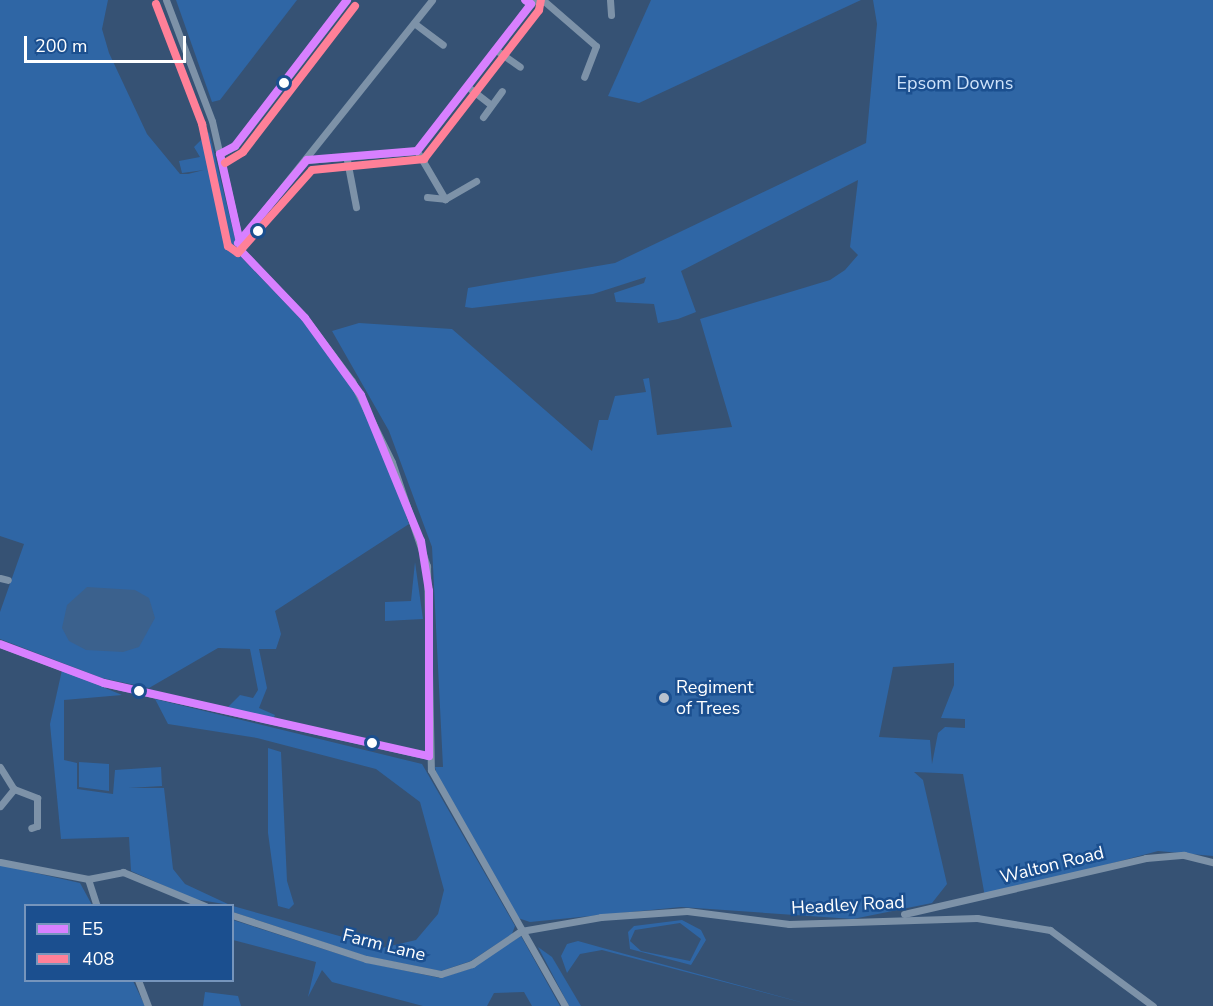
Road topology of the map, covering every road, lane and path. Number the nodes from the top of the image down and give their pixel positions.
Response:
1 (166, 0) edge
2 (347, 0) edge
3 (432, 0) edge
4 (543, 0) edge
5 (610, 0) edge
6 (530, 1) edge
7 (611, 15) dead end
8 (414, 23) junction
9 (443, 45) dead end
10 (496, 50) junction
11 (520, 68) dead end
12 (584, 77) dead end
13 (468, 87) junction
14 (502, 91) dead end
15 (491, 105) junction
16 (483, 117) dead end
17 (417, 151) junction
18 (220, 154) junction
19 (307, 160) junction
20 (347, 160) junction
21 (476, 181) dead end
22 (427, 197) dead end
23 (445, 198) junction
24 (356, 207) dead end
25 (238, 243) junction
26 (0, 578) edge
27 (8, 580) dead end
28 (0, 644) edge
29 (429, 756) junction
30 (0, 767) edge
31 (14, 789) junction
32 (0, 806) edge
33 (37, 828) dead end
34 (0, 862) edge
35 (1213, 862) edge
36 (88, 879) junction
37 (96, 904) edge
38 (200, 904) edge
39 (234, 916) edge
40 (899, 917) junction
41 (521, 931) junction
42 (138, 982) edge
43 (148, 1006) edge
44 (565, 1006) edge
45 (1153, 1006) edge

1 - 18 street
2 - 18 street
3 - 8 street
4 - 12 street
5 - 7 street
6 - 10 street
8 - 9 street
8 - 19 street
10 - 11 street
10 - 13 street
13 - 15 street
13 - 17 street
14 - 15 street
15 - 16 street
17 - 20 street
17 - 23 street
18 - 25 street
19 - 20 street
19 - 25 street
20 - 24 street
21 - 23 street
22 - 23 street
25 - 29 street
26 - 27 street
28 - 29 street
29 - 41 street
30 - 31 street
31 - 32 street
31 - 33 street
34 - 36 street
35 - 40 street, Walton Road
36 - 37 street
36 - 38 street
39 - 41 street, Farm Lane
40 - 41 street, Headley Road
40 - 45 street, Headley Road
41 - 44 street
42 - 43 street

